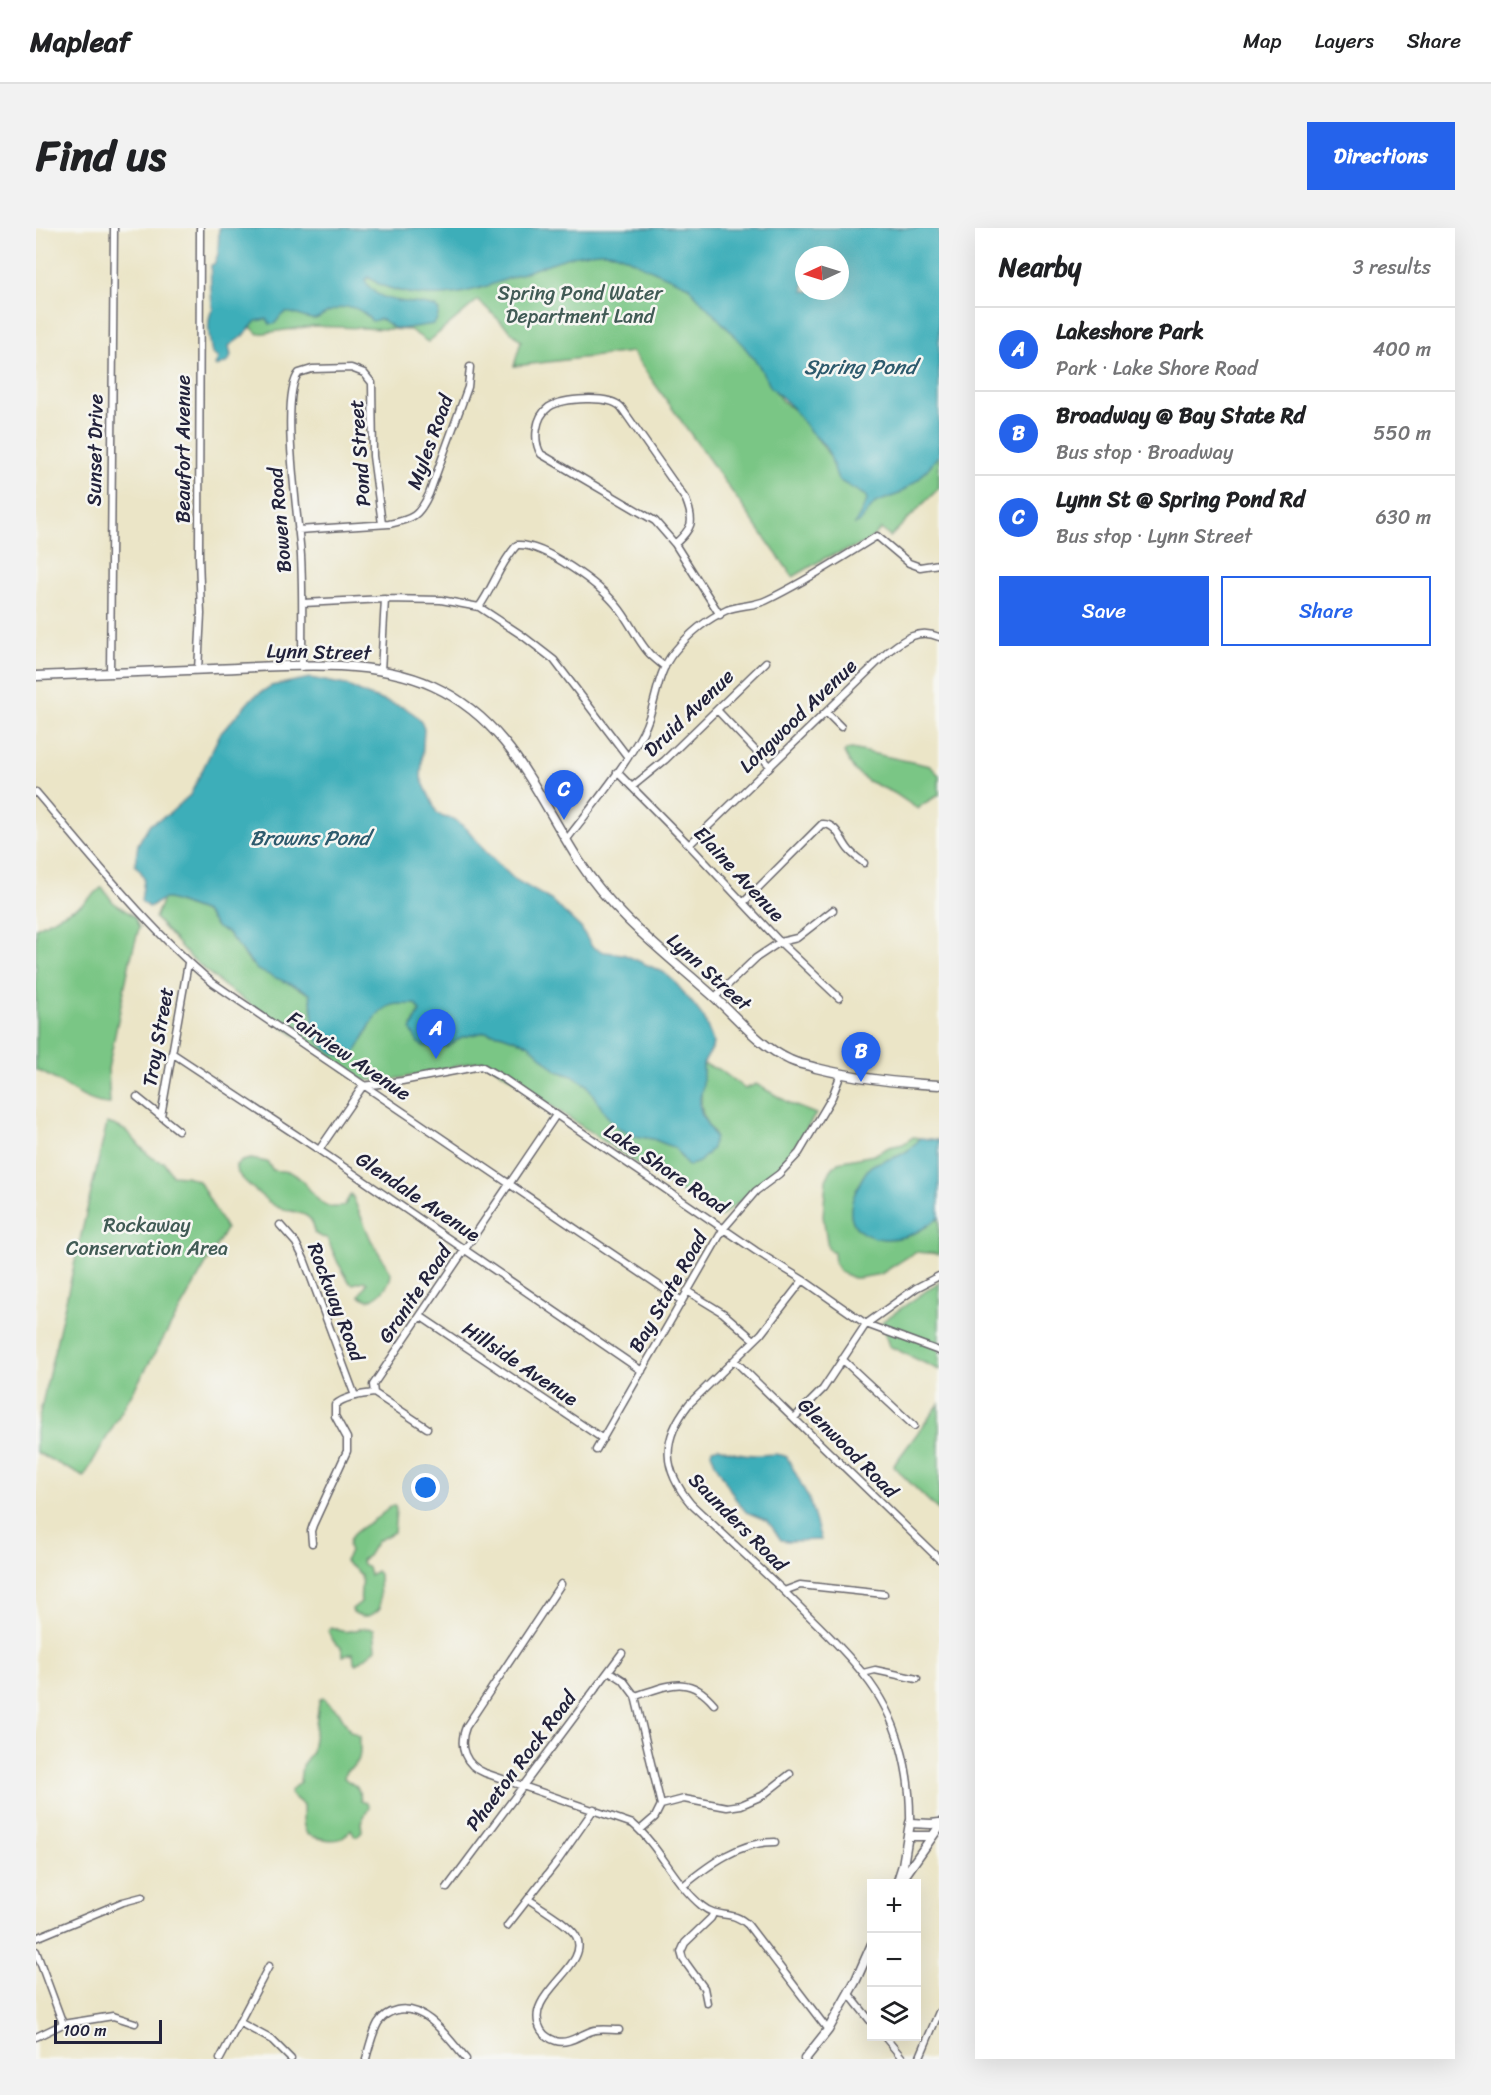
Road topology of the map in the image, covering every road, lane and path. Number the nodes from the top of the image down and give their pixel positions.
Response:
1 (114, 228) edge
2 (200, 228) edge
3 (470, 367) dead end
4 (299, 373) joint
5 (382, 524) junction
6 (298, 530) junction
7 (675, 544) junction
8 (939, 564) edge
9 (386, 599) junction
10 (303, 603) junction
11 (479, 607) junction
12 (720, 615) junction
13 (939, 636) edge
14 (766, 662) dead end
15 (302, 667) junction
16 (665, 667) junction
17 (198, 670) junction
18 (381, 670) junction
19 (110, 673) junction
20 (36, 676) edge
21 (717, 710) junction
22 (826, 712) junction
23 (841, 727) dead end
24 (627, 756) junction
25 (770, 766) junction
26 (617, 772) junction
27 (633, 786) junction
28 (36, 792) edge
29 (567, 839) junction
30 (689, 845) junction
31 (864, 863) dead end
32 (744, 902) junction
33 (833, 910) dead end
34 (780, 942) junction
35 (188, 963) junction
36 (715, 997) junction
37 (839, 998) dead end
38 (172, 1053) junction
39 (841, 1074) junction
40 (939, 1085) edge
41 (363, 1086) junction
42 (137, 1097) dead end
43 (556, 1115) junction
44 (161, 1116) junction
45 (178, 1130) dead end
46 (319, 1150) junction
47 (509, 1184) junction
48 (280, 1225) dead end
49 (724, 1228) junction
50 (466, 1249) junction
51 (939, 1276) edge
52 (803, 1280) junction
53 (687, 1292) junction
54 (682, 1301) junction
55 (420, 1316) junction
56 (866, 1324) junction
57 (754, 1340) junction
58 (939, 1351) edge
59 (842, 1359) junction
60 (735, 1361) junction
61 (642, 1371) junction
62 (374, 1393) junction
63 (355, 1396) junction
64 (794, 1418) junction
65 (914, 1426) dead end
66 (427, 1428) dead end
67 (603, 1439) junction
68 (596, 1450) dead end
69 (312, 1543) dead end
70 (939, 1559) edge
71 (561, 1584) dead end
72 (784, 1591) junction
73 (884, 1594) dead end
74 (622, 1653) dead end
75 (609, 1671) junction
76 (863, 1673) junction
77 (917, 1679) dead end
78 (635, 1696) junction
79 (714, 1704) dead end
80 (790, 1774) dead end
81 (522, 1785) junction
82 (661, 1804) junction
83 (594, 1809) junction
84 (910, 1823) junction
85 (939, 1825) edge
86 (640, 1830) junction
87 (909, 1836) junction
88 (932, 1836) junction
89 (775, 1842) dead end
90 (899, 1879) edge
91 (902, 1879) edge
92 (683, 1886) junction
93 (447, 1888) dead end
94 (142, 1897) dead end
95 (528, 1899) junction
96 (714, 1914) junction
97 (507, 1926) dead end
98 (36, 1938) edge
99 (36, 1952) edge
100 (867, 1955) edge
101 (269, 1966) dead end
102 (849, 1994) junction
103 (707, 2003) dead end
104 (939, 2012) edge
105 (867, 2017) edge
106 (239, 2022) junction
107 (135, 2023) dead end
108 (63, 2025) junction
109 (619, 2030) dead end
110 (828, 2030) junction
111 (36, 2037) edge
112 (887, 2041) edge
113 (804, 2058) edge
114 (220, 2059) edge
115 (291, 2059) edge
116 (366, 2059) edge
117 (466, 2059) edge
118 (903, 2059) edge
119 (919, 2059) edge

1 - 19 street, Sunset Drive
2 - 17 street, Beaufort Avenue
3 - 5 street, Myles Road
4 - 5 street, Pond Street
4 - 6 street, Bowen Road
5 - 6 street, Myles Road
6 - 10 street, Bowen Road
7 - 7 street
7 - 12 street
8 - 12 street
9 - 10 street
9 - 11 street
9 - 18 street
10 - 15 street, Bowen Road
11 - 16 street
11 - 24 street
12 - 16 street
13 - 22 street, Longwood Avenue
14 - 21 street, Druid Avenue
15 - 17 main road, Lynn Street
15 - 18 main road, Lynn Street
16 - 24 street
17 - 19 main road, Lynn Street
18 - 29 main road, Lynn Street
19 - 20 main road, Lynn Street
21 - 25 street
21 - 27 street, Druid Avenue
22 - 23 street
22 - 25 street, Longwood Avenue
24 - 26 street
25 - 30 street, Longwood Avenue
26 - 27 street, Elaine Avenue
26 - 29 street
27 - 30 street, Elaine Avenue
28 - 35 street, Fairview Avenue
29 - 36 main road, Lynn Street
30 - 32 street, Elaine Avenue
31 - 32 street
32 - 34 street, Elaine Avenue
33 - 34 street
34 - 36 street
34 - 37 street, Elaine Avenue
35 - 38 street, Troy Street
35 - 41 street, Fairview Avenue
36 - 39 main road, Lynn Street
38 - 44 street, Troy Street
38 - 46 street, Glendale Avenue
39 - 40 main road, Lynn Street
39 - 49 street, Bay State Road
41 - 43 street, Lake Shore Road
41 - 46 street
41 - 47 street, Fairview Avenue
42 - 44 street
43 - 47 street, Granite Road
43 - 49 street, Lake Shore Road
44 - 45 street
46 - 50 street, Glendale Avenue
47 - 50 street, Granite Road
47 - 54 street, Fairview Avenue
48 - 63 street, Rockway Road
49 - 52 street, Lake Shore Road
49 - 53 street, Bay State Road
50 - 55 street, Granite Road
50 - 61 street, Glendale Avenue
51 - 56 street
52 - 56 street, Lake Shore Road
52 - 57 street, Saunders Road
53 - 54 street, Bay State Road
53 - 57 street
54 - 61 street, Bay State Road
55 - 62 street, Granite Road
55 - 67 street, Hillside Avenue
56 - 58 street, Lake Shore Road
56 - 59 street
57 - 60 street, Saunders Road
59 - 64 street
59 - 65 street
60 - 64 street, Glenwood Road
60 - 72 street, Saunders Road
61 - 67 street, Bay State Road
62 - 63 street
62 - 66 street
63 - 69 street
64 - 70 street, Glenwood Road
67 - 68 street, Bay State Road
71 - 81 street
72 - 73 street, Saunders Road
72 - 76 street
74 - 75 street, Phaeton Rock Road
75 - 78 street
75 - 81 street, Phaeton Rock Road
76 - 77 street
76 - 84 street
78 - 79 street
78 - 82 street
80 - 82 street
81 - 83 street
81 - 93 street, Phaeton Rock Road
82 - 86 street
83 - 86 street
83 - 95 street
84 - 85 main road
84 - 87 main road
85 - 88 main road
86 - 92 street
87 - 88 main road
87 - 90 main road
88 - 91 main road
89 - 92 street
92 - 96 street
94 - 98 street
95 - 97 street
95 - 109 street
96 - 103 street
96 - 110 street
99 - 108 street
100 - 102 main road
101 - 106 street
102 - 105 street
102 - 110 main road
104 - 119 street
106 - 114 street
106 - 115 street
107 - 108 street
108 - 111 street
110 - 113 main road
112 - 118 street
116 - 117 street

